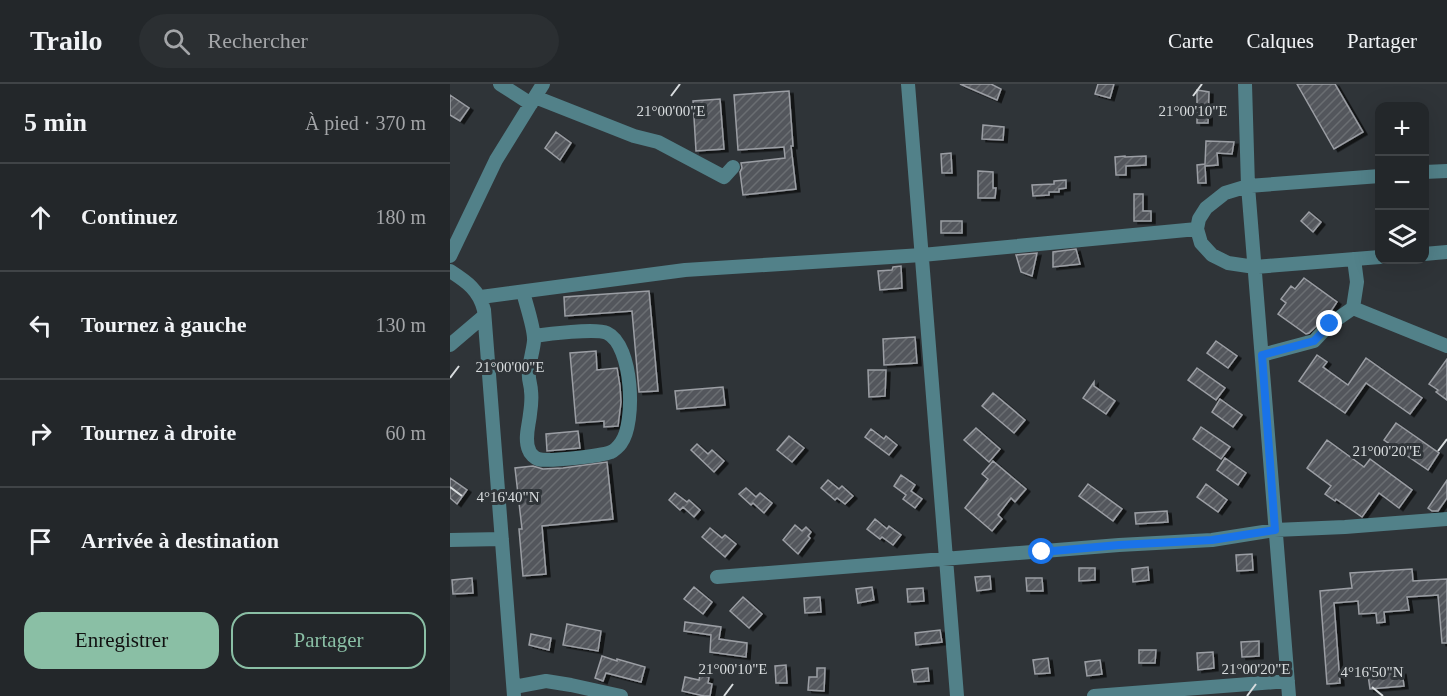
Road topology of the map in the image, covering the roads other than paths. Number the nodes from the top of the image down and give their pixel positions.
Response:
1 (500, 84) edge
2 (543, 84) edge
3 (908, 84) edge
4 (1245, 84) edge
5 (533, 100) junction
6 (733, 167) dead end
7 (1447, 171) edge
8 (1429, 172) edge
9 (1375, 176) edge
10 (1248, 186) junction
11 (1197, 230) junction
12 (1447, 252) edge
13 (1429, 254) edge
14 (922, 255) junction
15 (450, 256) edge
16 (1375, 257) edge
17 (1354, 259) junction
18 (1254, 267) junction
19 (450, 271) edge
20 (524, 292) junction
21 (481, 297) junction
22 (1353, 308) junction
23 (484, 316) junction
24 (534, 336) junction
25 (450, 345) edge
26 (1447, 346) edge
27 (1262, 355) junction
28 (1447, 519) edge
29 (1275, 530) junction
30 (502, 539) junction
31 (450, 540) edge
32 (946, 560) junction
33 (717, 577) dead end
34 (1288, 681) junction
35 (514, 692) edge
36 (621, 696) edge
37 (957, 696) edge
38 (1094, 696) edge
39 (1289, 696) edge

1 - 5 street
2 - 5 street
3 - 14 street
4 - 10 street
5 - 6 street
5 - 15 street
7 - 8 street
9 - 10 street
10 - 11 street
10 - 18 street
11 - 14 street
11 - 18 street
12 - 13 street
14 - 20 street
14 - 32 street
16 - 17 street
17 - 18 street
17 - 22 street
18 - 27 street
19 - 21 street
20 - 21 street
20 - 24 street
21 - 23 street
22 - 26 street
22 - 27 street
23 - 25 street
23 - 30 street
24 - 24 street
27 - 29 street
28 - 29 street
29 - 32 street
29 - 34 street
30 - 31 street
30 - 35 street
32 - 33 street
32 - 37 street
34 - 38 street
34 - 39 street
35 - 36 street

